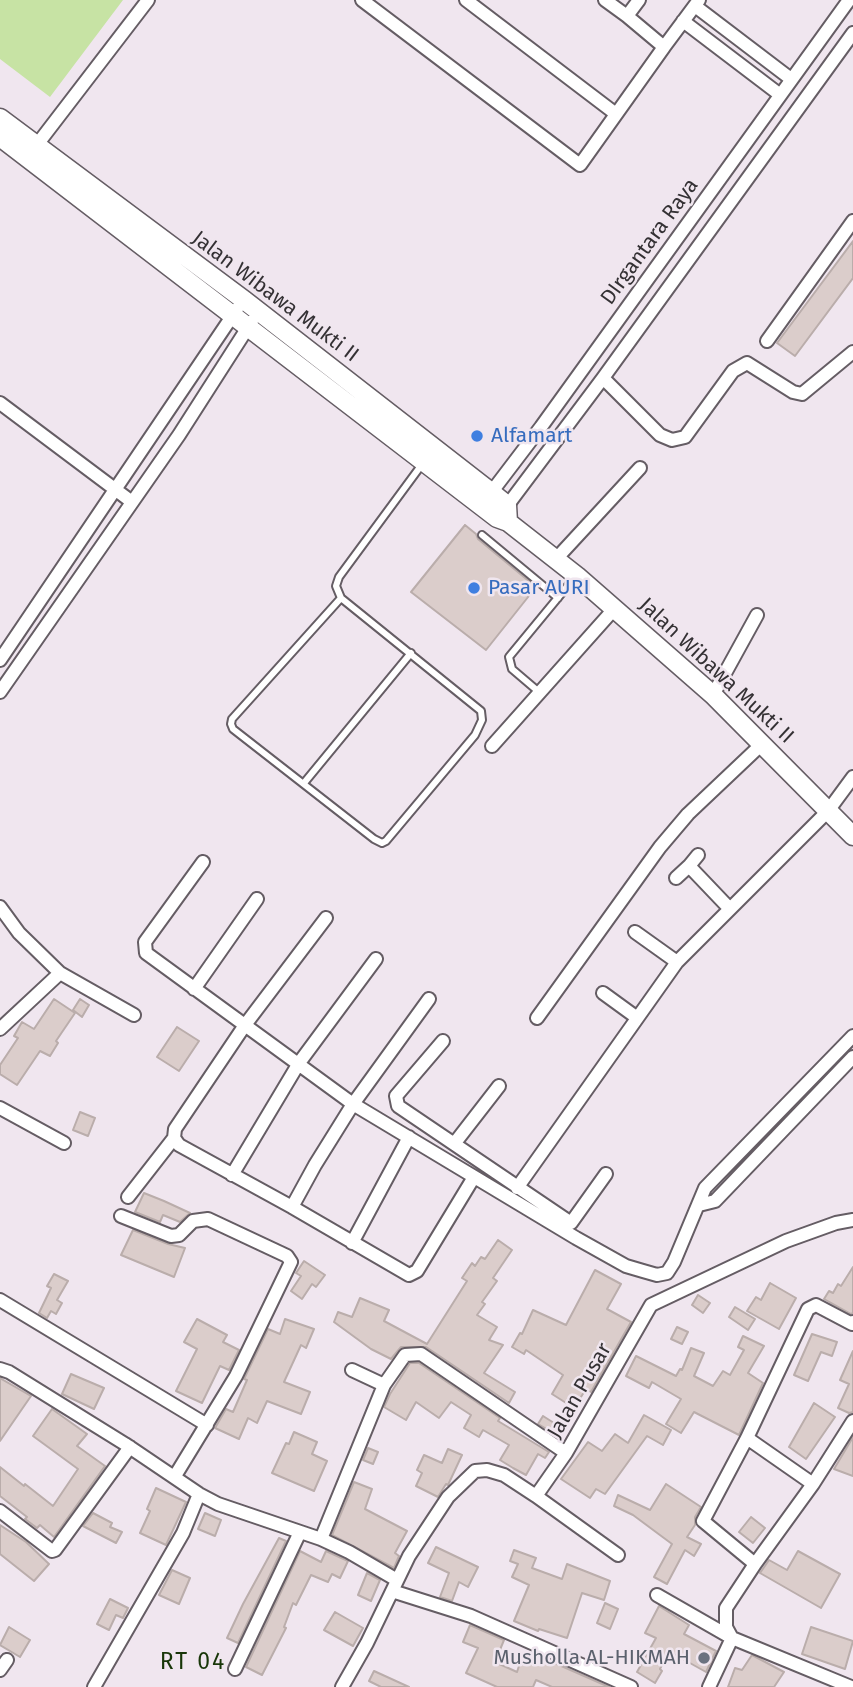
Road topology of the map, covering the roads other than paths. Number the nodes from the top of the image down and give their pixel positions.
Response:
1 (148, 0) edge
2 (362, 0) edge
3 (466, 0) edge
4 (605, 0) edge
5 (639, 0) edge
6 (849, 0) edge
7 (697, 3) edge
8 (627, 16) junction
9 (683, 21) junction
10 (853, 33) edge
11 (664, 47) junction
12 (791, 79) junction
13 (779, 94) junction
14 (616, 114) junction
15 (0, 118) edge
16 (0, 137) edge
17 (36, 146) junction
18 (731, 162) junction
19 (751, 176) junction
20 (853, 221) edge
21 (246, 313) junction
22 (767, 341) dead end
23 (853, 352) edge
24 (603, 378) junction
25 (0, 403) edge
26 (541, 426) junction
27 (557, 439) junction
28 (431, 455) junction
29 (640, 468) dead end
30 (116, 490) junction
31 (486, 499) junction
32 (132, 502) junction
33 (504, 515) junction
34 (482, 535) dead end
35 (556, 559) junction
36 (577, 576) junction
37 (558, 597) junction
38 (341, 598) junction
39 (615, 608) junction
40 (757, 615) dead end
41 (411, 653) junction
42 (0, 660) edge
43 (0, 692) edge
44 (539, 692) junction
45 (713, 695) junction
46 (762, 744) junction
47 (492, 746) dead end
48 (853, 777) edge
49 (304, 783) junction
50 (828, 811) junction
51 (853, 836) edge
52 (698, 855) dead end
53 (204, 862) dead end
54 (689, 866) junction
55 (676, 878) dead end
56 (257, 899) dead end
57 (0, 907) edge
58 (730, 909) junction
59 (326, 918) dead end
60 (635, 932) dead end
61 (376, 959) dead end
62 (677, 962) junction
63 (60, 973) junction
64 (194, 989) junction
65 (603, 993) dead end
66 (429, 999) dead end
67 (134, 1015) dead end
68 (636, 1017) junction
69 (537, 1018) dead end
70 (245, 1026) junction
71 (0, 1029) edge
72 (853, 1036) edge
73 (443, 1041) dead end
74 (853, 1057) edge
75 (299, 1063) junction
76 (825, 1064) junction
77 (837, 1074) junction
78 (499, 1086) dead end
79 (353, 1104) junction
80 (0, 1108) edge
81 (409, 1137) junction
82 (174, 1138) junction
83 (64, 1143) dead end
84 (454, 1144) junction
85 (606, 1174) dead end
86 (719, 1174) junction
87 (232, 1175) junction
88 (474, 1177) junction
89 (731, 1184) junction
90 (517, 1188) junction
91 (128, 1197) dead end
92 (699, 1205) junction
93 (292, 1207) junction
94 (121, 1216) dead end
95 (853, 1220) edge
96 (352, 1243) junction
97 (0, 1300) edge
98 (853, 1322) edge
99 (0, 1369) edge
100 (352, 1370) dead end
101 (384, 1385) junction
102 (853, 1421) edge
103 (207, 1425) junction
104 (747, 1438) junction
105 (130, 1447) junction
106 (566, 1453) junction
107 (175, 1476) junction
108 (813, 1483) junction
109 (199, 1494) junction
110 (536, 1496) junction
111 (0, 1511) edge
112 (300, 1531) junction
113 (321, 1539) junction
114 (618, 1555) dead end
115 (755, 1564) junction
116 (395, 1586) junction
117 (657, 1595) dead end
118 (732, 1638) junction
119 (235, 1669) dead end
120 (626, 1686) edge
121 (94, 1687) edge
122 (342, 1687) edge
123 (709, 1687) edge
124 (850, 1687) edge

1 - 17 street
2 - 14 street
3 - 14 street
4 - 8 street
5 - 8 street
6 - 12 street, DIrgantara Raya
7 - 9 street
7 - 12 street
8 - 11 street
9 - 11 street
9 - 13 street
10 - 19 street, DIrgantara Raya
11 - 14 street
12 - 13 street, DIrgantara Raya
13 - 18 street, DIrgantara Raya
15 - 17 main road, Jalan Wibawa Mukti II
16 - 21 main road, Jalan Wibawa Mukti II
17 - 21 main road, Jalan Wibawa Mukti II
18 - 19 street
18 - 26 street, DIrgantara Raya
19 - 24 street, DIrgantara Raya
20 - 22 street
21 - 28 main road, Jalan Wibawa Mukti II
21 - 30 street
21 - 32 street
23 - 24 street
24 - 27 street, DIrgantara Raya
25 - 30 street
26 - 27 street
26 - 31 street, DIrgantara Raya
27 - 33 street, DIrgantara Raya
28 - 31 main road, Jalan Wibawa Mukti II
28 - 38 lane
29 - 35 street
30 - 32 street
30 - 42 street
31 - 33 main road, Jalan Wibawa Mukti II
32 - 43 street
33 - 35 main road, Jalan Wibawa Mukti II
34 - 37 lane
35 - 36 main road, Jalan Wibawa Mukti II
36 - 37 lane
36 - 39 main road, Jalan Wibawa Mukti II
37 - 44 lane
38 - 41 lane
38 - 49 lane
39 - 44 street
39 - 45 main road, Jalan Wibawa Mukti II
40 - 45 street
41 - 49 lane
41 - 49 lane
44 - 47 street
45 - 46 main road, Jalan Wibawa Mukti II
46 - 50 main road, Jalan Wibawa Mukti II
46 - 69 street
48 - 50 street
50 - 51 main road, Jalan Wibawa Mukti II
50 - 58 street
52 - 54 street
53 - 64 street
54 - 55 street
54 - 58 street
56 - 64 street
57 - 63 street
58 - 62 street
59 - 70 street
60 - 62 street
61 - 75 street
62 - 68 street
63 - 67 street
63 - 71 street
64 - 70 street
65 - 68 street
66 - 79 street
68 - 90 street
70 - 75 street
70 - 82 street
72 - 76 street
73 - 84 street
74 - 77 street
75 - 79 street
75 - 87 street
76 - 77 street
76 - 86 street
77 - 89 street
78 - 84 street
79 - 81 street
79 - 93 street
80 - 83 street
81 - 88 street
81 - 96 street
82 - 87 street
82 - 91 street
84 - 90 street
85 - 90 street
86 - 89 street
86 - 92 street
87 - 93 street
88 - 92 street
88 - 96 street
89 - 92 street
93 - 96 street
94 - 103 street
95 - 106 street, Jalan Pusar
97 - 103 street
98 - 104 street
99 - 105 street
100 - 101 street
101 - 106 street
101 - 113 street
102 - 108 street
103 - 107 street
104 - 108 street
104 - 115 street
105 - 107 street
105 - 111 street
106 - 110 street, Jalan Pusar
107 - 109 street
108 - 115 street
109 - 112 street
109 - 121 street
110 - 114 street
110 - 116 street
112 - 113 street
112 - 119 street
113 - 116 street
115 - 118 street
116 - 120 street
116 - 122 street
117 - 118 street
118 - 123 street
118 - 124 street

